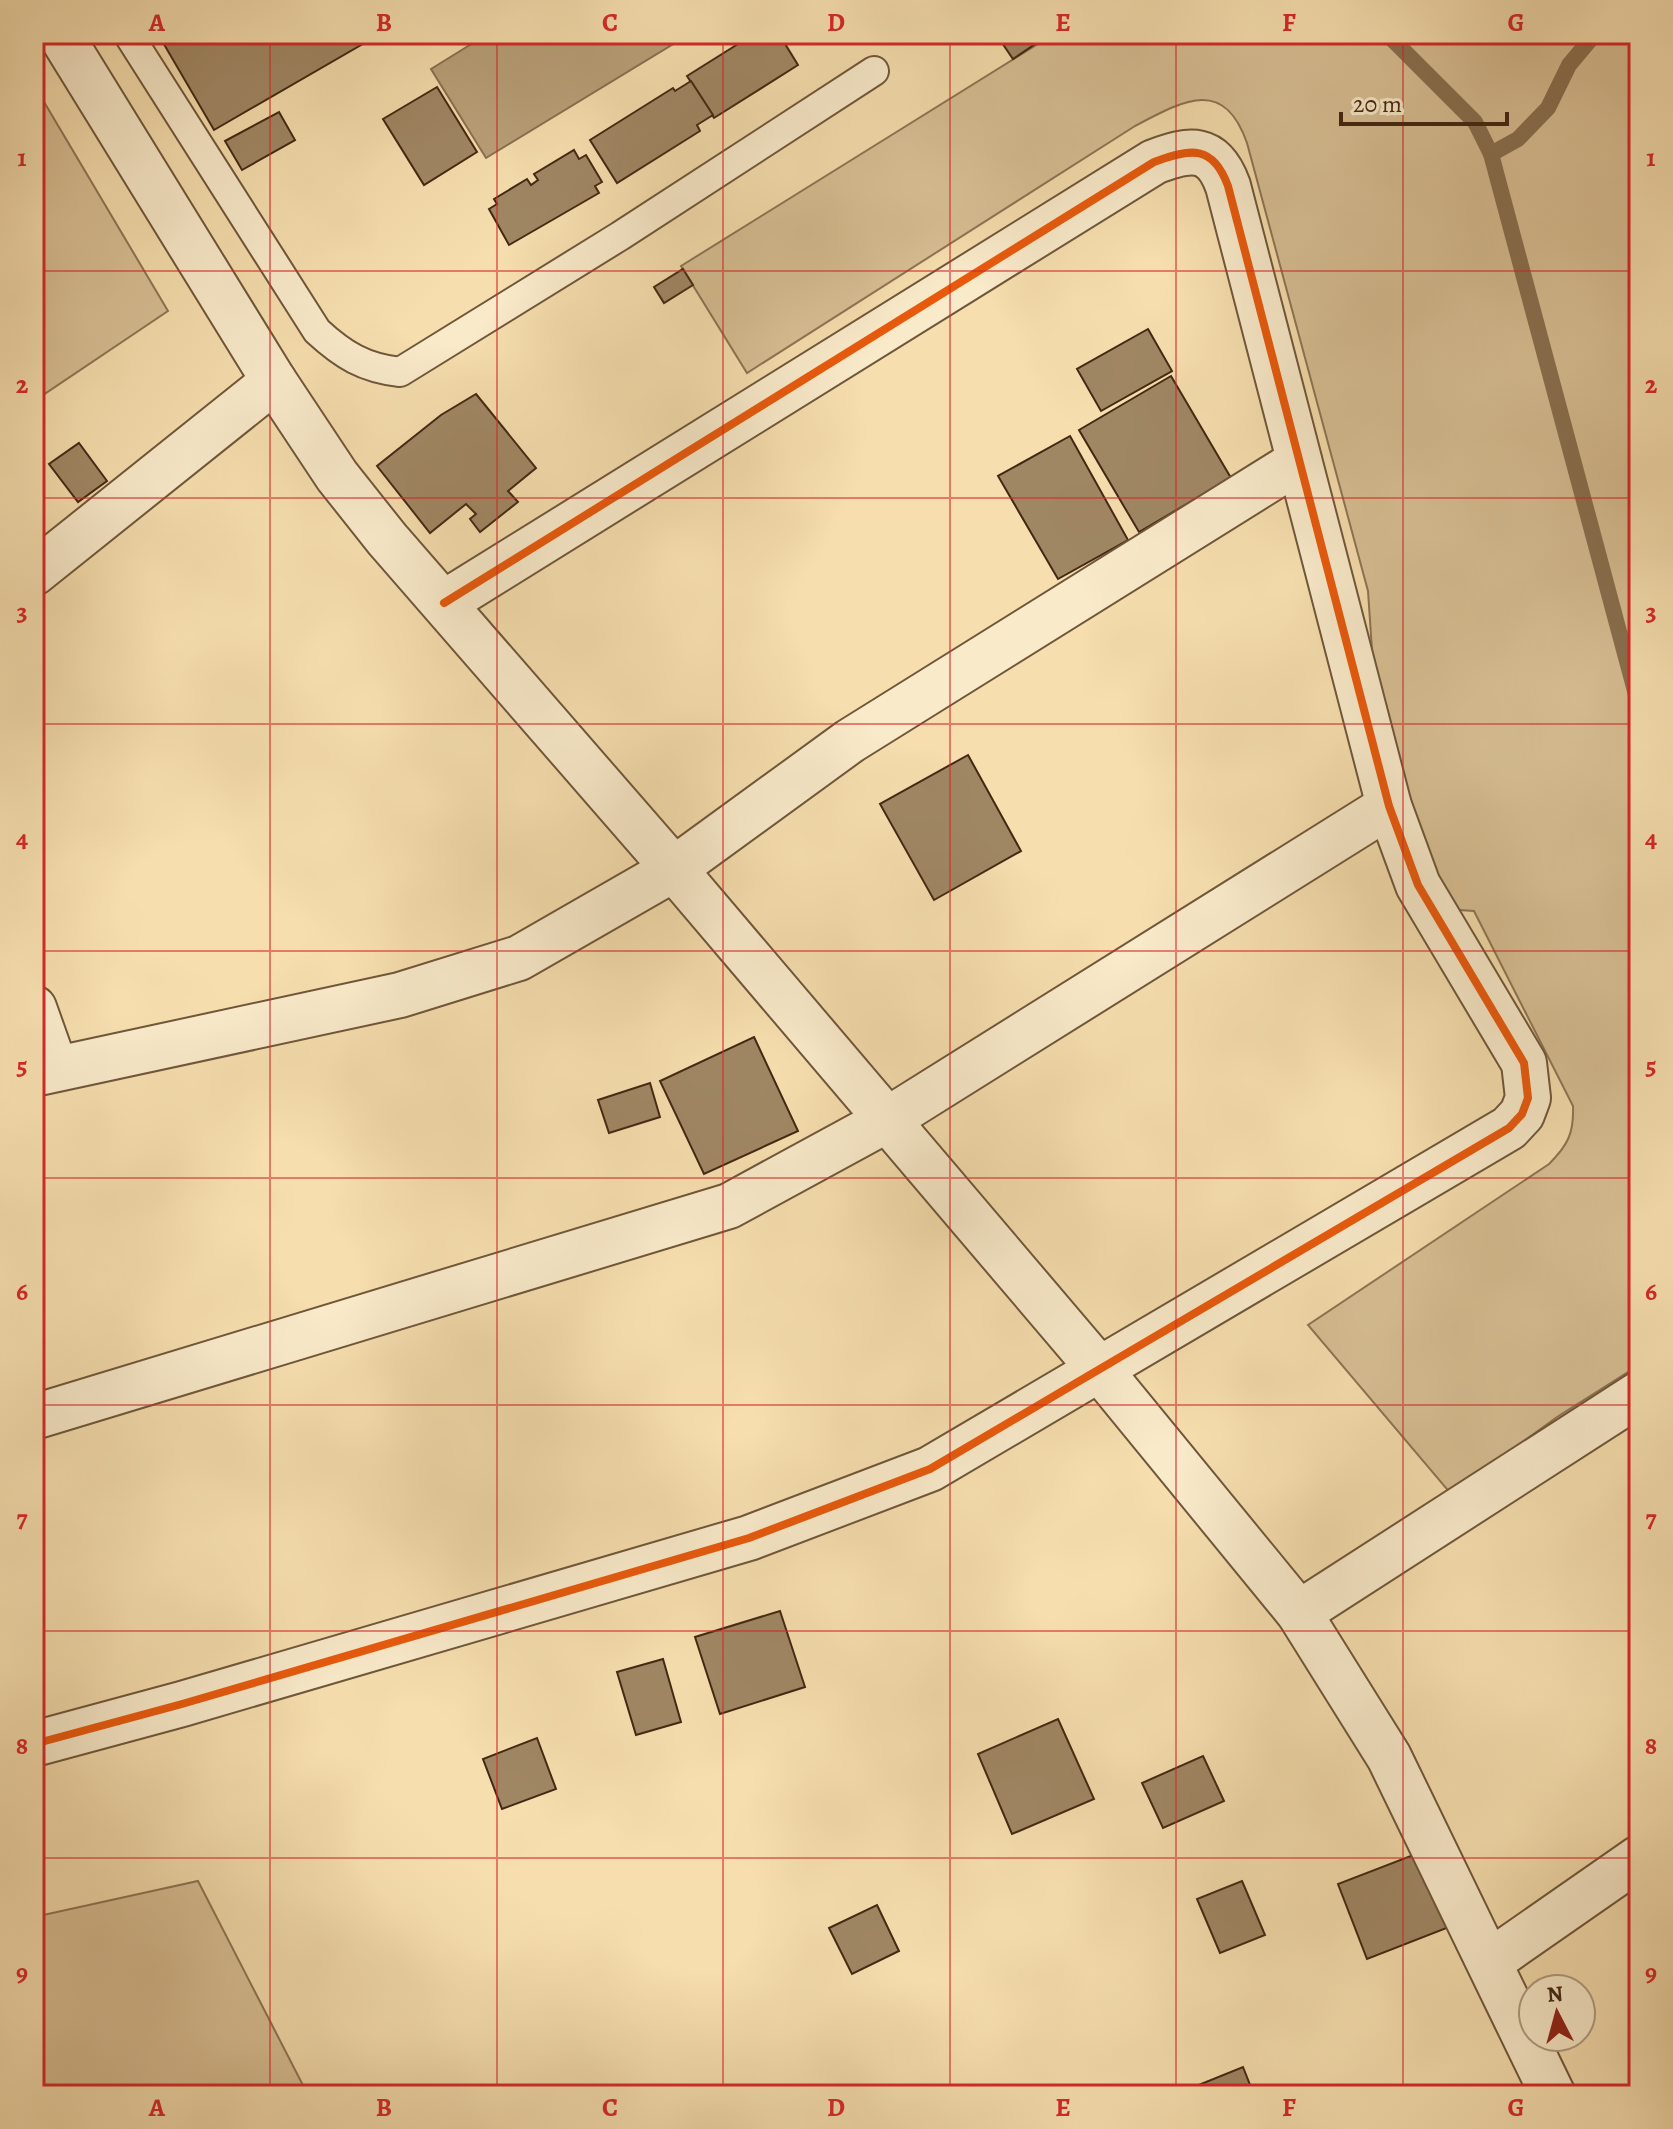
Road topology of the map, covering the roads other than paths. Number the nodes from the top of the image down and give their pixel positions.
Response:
1 (60, 34) edge
2 (128, 34) edge
3 (874, 71) dead end
4 (274, 381) junction
5 (1299, 461) junction
6 (34, 573) edge
7 (444, 603) junction
8 (1389, 806) junction
9 (674, 869) junction
10 (34, 1008) edge
11 (44, 1071) edge
12 (887, 1120) junction
13 (1100, 1370) junction
14 (1639, 1394) edge
15 (34, 1417) edge
16 (1299, 1613) junction
17 (34, 1744) edge
18 (1639, 1858) edge
19 (1491, 1961) junction
20 (1553, 2095) edge

1 - 4 street
2 - 3 lane
4 - 6 street
4 - 7 street
5 - 7 street
5 - 8 street
5 - 9 street
7 - 9 street
8 - 12 street
8 - 13 street
9 - 11 street
9 - 12 street
10 - 11 street
12 - 13 street
12 - 15 street
13 - 16 street
13 - 17 street
14 - 16 street
16 - 19 street
18 - 19 street
19 - 20 street

